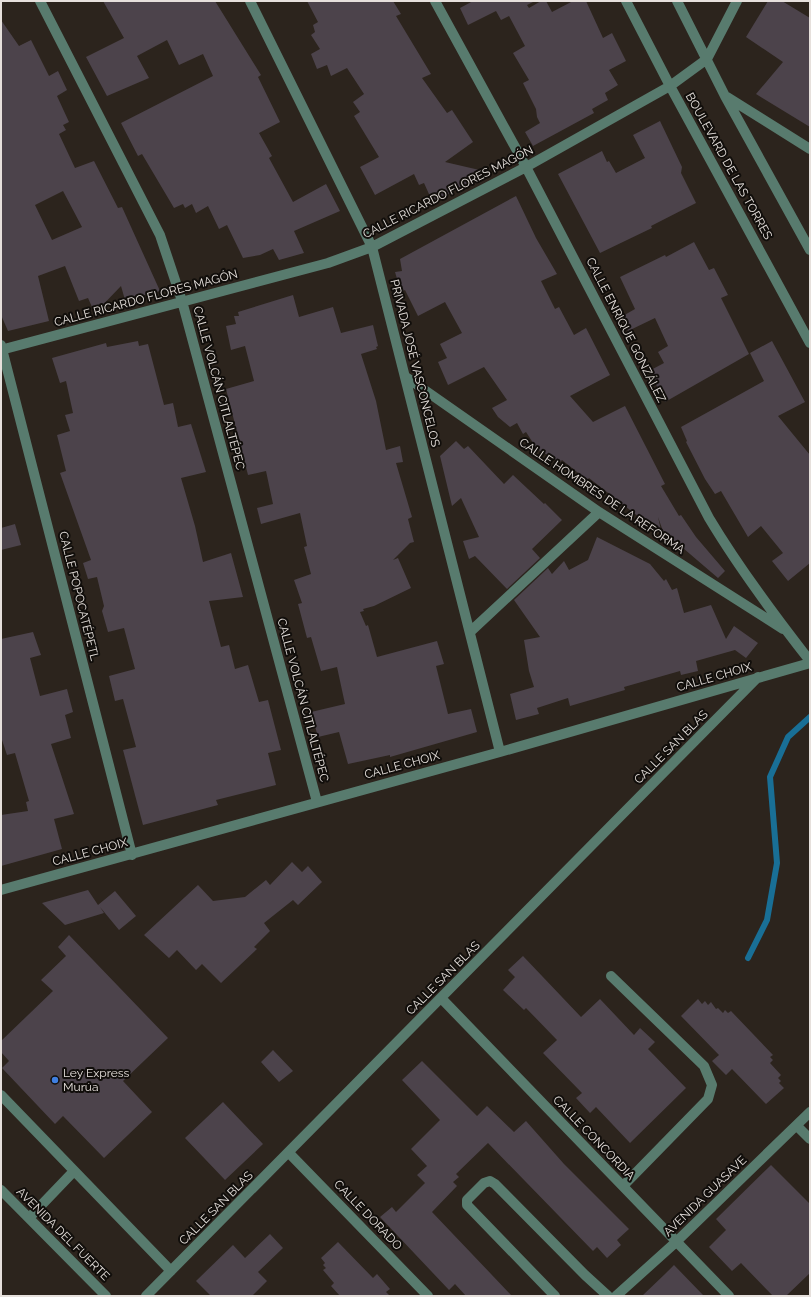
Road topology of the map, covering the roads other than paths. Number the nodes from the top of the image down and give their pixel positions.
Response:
1 (40, 1) edge
2 (250, 1) edge
3 (435, 1) edge
4 (626, 1) edge
5 (677, 1) edge
6 (737, 1) edge
7 (707, 59) junction
8 (670, 86) junction
9 (725, 96) junction
10 (810, 149) edge
11 (526, 167) junction
12 (372, 247) junction
13 (810, 250) edge
14 (182, 301) junction
15 (810, 342) edge
16 (2, 348) edge
17 (406, 377) junction
18 (599, 512) junction
19 (470, 632) junction
20 (787, 632) junction
21 (810, 662) edge
22 (758, 677) junction
23 (500, 752) junction
24 (317, 802) junction
25 (132, 855) junction
26 (1, 890) edge
27 (610, 976) dead end
28 (441, 998) junction
29 (1, 1095) edge
30 (810, 1112) edge
31 (797, 1126) junction
32 (810, 1139) edge
33 (289, 1153) junction
34 (74, 1171) junction
35 (623, 1186) junction
36 (1, 1190) edge
37 (29, 1218) junction
38 (676, 1242) junction
39 (171, 1271) junction
40 (106, 1296) edge
41 (146, 1296) edge
42 (428, 1296) edge
43 (555, 1296) edge
44 (608, 1296) edge
45 (616, 1296) edge
46 (729, 1296) edge

1 - 14 street, CALLE VOLCÁN CITLALTÉPEC
2 - 12 street, PRIVADA JOSÉ VASCONCELOS
3 - 11 street, CALLE ENRIQUE GONZÁLEZ
4 - 8 street, BOULEVARD DE LAS TORRES
5 - 7 street
6 - 7 street, CALLE RICARDO FLORES MAGÓN
7 - 8 street, CALLE RICARDO FLORES MAGÓN
7 - 9 street
8 - 11 street, CALLE RICARDO FLORES MAGÓN
8 - 15 street, BOULEVARD DE LAS TORRES
9 - 10 street
9 - 13 street
11 - 12 street, CALLE RICARDO FLORES MAGÓN
11 - 20 street, CALLE ENRIQUE GONZÁLEZ
12 - 14 street, CALLE RICARDO FLORES MAGÓN
12 - 17 street, PRIVADA JOSÉ VASCONCELOS
14 - 16 street, CALLE RICARDO FLORES MAGÓN
14 - 24 street, CALLE VOLCÁN CITLALTÉPEC
16 - 25 street, CALLE POPOCATÉPETL
17 - 18 street, CALLE HOMBRES DE LA REFORMA
17 - 19 street, PRIVADA JOSÉ VASCONCELOS
18 - 19 street
18 - 20 street, CALLE HOMBRES DE LA REFORMA
19 - 23 street, PRIVADA JOSÉ VASCONCELOS
20 - 21 street, CALLE ENRIQUE GONZÁLEZ
21 - 22 street, CALLE CHOIX
22 - 23 street, CALLE CHOIX
22 - 28 street, CALLE SAN BLAS
23 - 24 street, CALLE CHOIX
24 - 25 street, CALLE CHOIX
25 - 26 street, CALLE CHOIX
27 - 35 street
28 - 33 street, CALLE SAN BLAS
28 - 35 street, CALLE CONCORDIA
29 - 34 street
30 - 31 street, AVENIDA GUASAVE
31 - 32 street
31 - 38 street, AVENIDA GUASAVE
33 - 39 street, CALLE SAN BLAS
33 - 42 street, CALLE DORADO
34 - 37 street
34 - 39 street
35 - 38 street, CALLE CONCORDIA
36 - 37 street, AVENIDA DEL FUERTE
37 - 40 street, AVENIDA DEL FUERTE
38 - 45 street, AVENIDA GUASAVE
38 - 46 street, CALLE CONCORDIA
39 - 41 street, CALLE SAN BLAS
43 - 44 street

